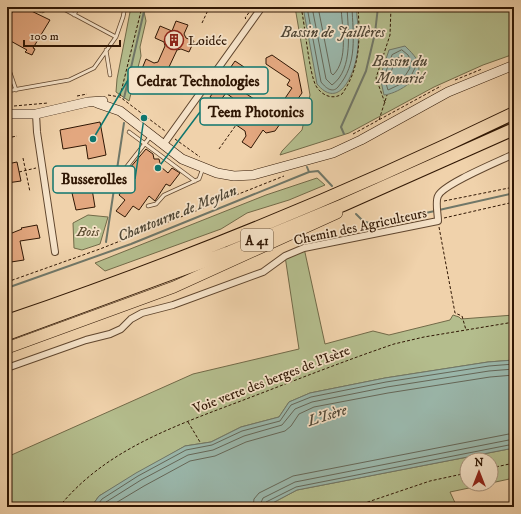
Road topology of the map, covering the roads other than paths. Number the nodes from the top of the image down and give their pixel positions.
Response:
1 (32, 7) edge
2 (51, 7) edge
3 (60, 7) edge
4 (78, 7) edge
5 (125, 7) edge
6 (262, 7) edge
7 (74, 15) junction
8 (116, 37) junction
9 (106, 50) junction
10 (7, 64) edge
11 (514, 65) edge
12 (110, 75) dead end
13 (16, 90) junction
14 (7, 91) edge
15 (97, 102) junction
16 (514, 113) edge
17 (7, 114) edge
18 (36, 114) junction
19 (514, 129) edge
20 (129, 132) dead end
21 (151, 135) junction
22 (503, 135) junction
23 (167, 141) junction
24 (145, 144) junction
25 (514, 154) edge
26 (203, 168) junction
27 (125, 169) dead end
28 (195, 182) junction
29 (148, 206) dead end
30 (55, 252) dead end
31 (8, 320) edge
32 (7, 334) edge
33 (9, 348) edge
34 (7, 368) edge

1 - 2 lane
3 - 7 lane
4 - 7 lane
5 - 8 lane
6 - 23 street
7 - 8 lane
8 - 9 lane
9 - 12 lane
9 - 13 lane
10 - 13 lane
11 - 26 main road
13 - 14 lane
15 - 18 main road
15 - 21 main road
15 - 23 main road
16 - 31 highway, A 41
17 - 18 main road
18 - 30 street
19 - 22 highway, A 41
20 - 24 lane
21 - 23 main road
21 - 24 lane
22 - 32 highway, A 41
22 - 33 highway
23 - 26 main road
24 - 27 lane
24 - 28 lane
25 - 34 street, Chemin des Agriculteurs
26 - 28 lane
28 - 29 lane

